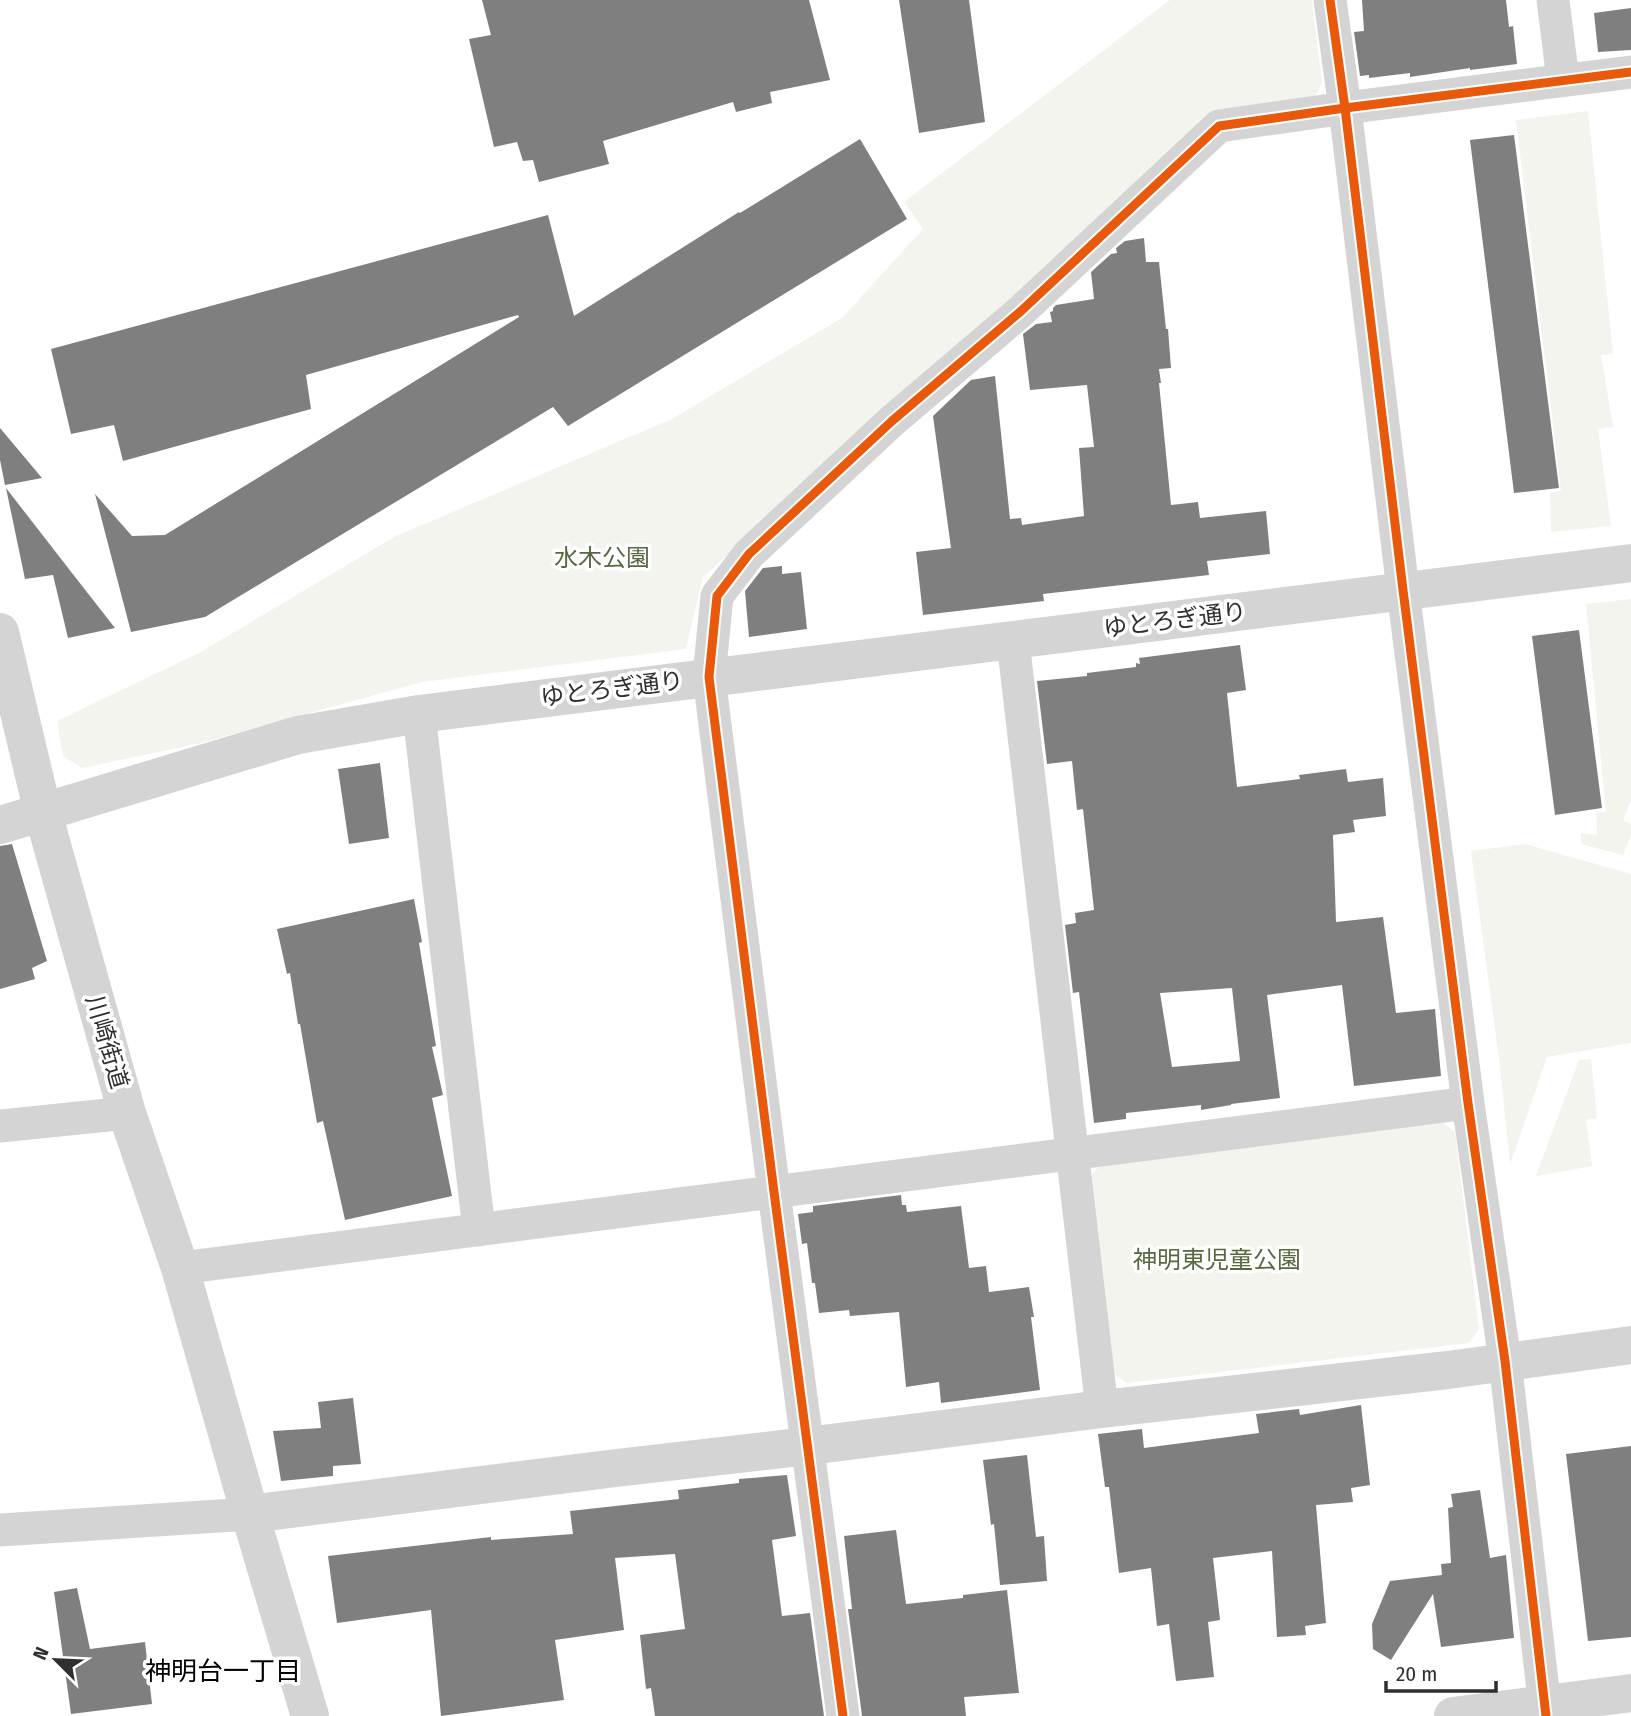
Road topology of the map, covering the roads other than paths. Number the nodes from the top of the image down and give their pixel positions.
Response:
1 (1330, 0) edge
2 (1553, 0) edge
3 (1631, 72) edge
4 (1563, 80) junction
5 (1345, 108) junction
6 (1631, 563) edge
7 (1403, 590) junction
8 (0, 632) edge
9 (1013, 640) junction
10 (709, 677) junction
11 (419, 713) junction
12 (43, 813) junction
13 (0, 825) edge
14 (1468, 1103) junction
15 (127, 1112) junction
16 (0, 1126) edge
17 (1071, 1154) junction
18 (774, 1192) junction
19 (479, 1230) junction
20 (180, 1268) junction
21 (1631, 1345) edge
22 (1505, 1361) junction
23 (1102, 1409) junction
24 (808, 1446) junction
25 (250, 1514) junction
26 (0, 1530) edge
27 (1631, 1693) edge
28 (1545, 1711) edge
29 (310, 1716) edge
30 (843, 1716) edge
31 (1453, 1716) edge

1 - 5 street
2 - 4 street
3 - 4 street
4 - 5 street
5 - 7 street
5 - 10 street
6 - 7 street, ゆとろぎ通り
7 - 9 street, ゆとろぎ通り
7 - 14 street
8 - 12 street, 川崎街道
9 - 10 street, ゆとろぎ通り
9 - 17 street
10 - 11 street, ゆとろぎ通り
10 - 18 street
11 - 12 street, ゆとろぎ通り
11 - 19 street
12 - 13 street, ゆとろぎ通り
12 - 15 street, 川崎街道
14 - 17 street
14 - 22 street
15 - 16 street
15 - 20 street, 川崎街道
17 - 18 street
17 - 23 street
18 - 19 street
18 - 24 street
19 - 20 street
20 - 25 street, 川崎街道
21 - 22 street
22 - 23 street
22 - 28 street
23 - 24 street
24 - 25 street
24 - 30 street
25 - 26 street
25 - 29 street
27 - 28 street
28 - 31 street

